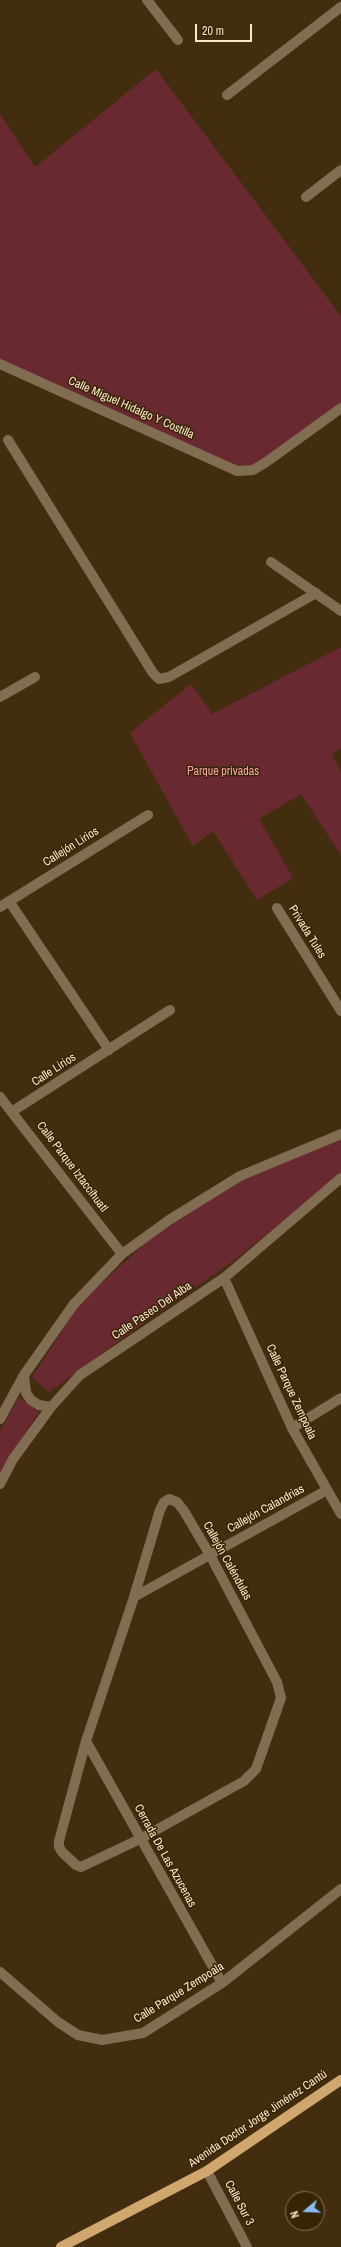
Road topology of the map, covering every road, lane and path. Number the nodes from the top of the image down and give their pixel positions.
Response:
1 (147, 0) edge
2 (341, 7) edge
3 (178, 40) dead end
4 (227, 95) dead end
5 (341, 170) edge
6 (306, 197) dead end
7 (0, 364) edge
8 (341, 408) edge
9 (8, 440) dead end
10 (271, 562) dead end
11 (316, 593) junction
12 (341, 611) edge
13 (35, 677) dead end
14 (0, 697) edge
15 (148, 814) dead end
16 (9, 901) junction
17 (0, 907) edge
18 (277, 908) dead end
19 (170, 1010) dead end
20 (341, 1011) edge
21 (109, 1050) junction
22 (0, 1097) edge
23 (13, 1112) junction
24 (341, 1134) edge
25 (341, 1178) edge
26 (122, 1254) junction
27 (224, 1278) junction
28 (24, 1375) junction
29 (341, 1398) edge
30 (51, 1407) junction
31 (0, 1419) edge
32 (292, 1428) junction
33 (0, 1484) edge
34 (327, 1490) junction
35 (341, 1514) edge
36 (210, 1555) junction
37 (134, 1597) junction
38 (86, 1741) junction
39 (140, 1840) junction
40 (341, 1889) edge
41 (0, 1972) edge
42 (222, 1983) junction
43 (341, 2080) edge
44 (207, 2171) junction
45 (67, 2246) edge
46 (247, 2247) edge

1 - 3 street
2 - 4 street
5 - 6 street
7 - 8 street, Calle Miguel Hidalgo Y Costilla
9 - 11 street
10 - 11 street
11 - 12 street
13 - 14 street
15 - 16 street, Callejón Lirios
16 - 17 street
16 - 21 street
18 - 20 street, Privada Tules
19 - 21 street
21 - 23 street, Calle Lirios
22 - 23 street, Calle Parque Iztaccíhuatl
23 - 26 street, Calle Parque Iztaccíhuatl
24 - 26 street
25 - 27 street, Calle Paseo Del Alba
26 - 28 street
27 - 30 street, Calle Paseo Del Alba
27 - 32 street, Calle Parque Zempoala
28 - 30 street
28 - 31 street
29 - 32 street
30 - 33 street, Calle Paseo Del Alba
32 - 34 street, Calle Parque Zempoala
34 - 35 street, Calle Parque Zempoala
34 - 36 street, Callejón Calandrias
36 - 37 street, Callejón Calandrias
36 - 37 street, Callejón Caléndulas
36 - 39 street, Callejón Caléndulas
37 - 38 street, Callejón Caléndulas
38 - 39 street, Cerrada De Las Azucenas
38 - 39 street, Callejón Caléndulas
39 - 42 street, Cerrada De Las Azucenas
40 - 42 street, Calle Parque Zempoala
41 - 42 street, Calle Parque Zempoala
43 - 44 main road, Avenida Doctor Jorge Jiménez Cantú
44 - 45 main road, Avenida Doctor Jorge Jiménez Cantú
44 - 46 street, Calle Sur 3

